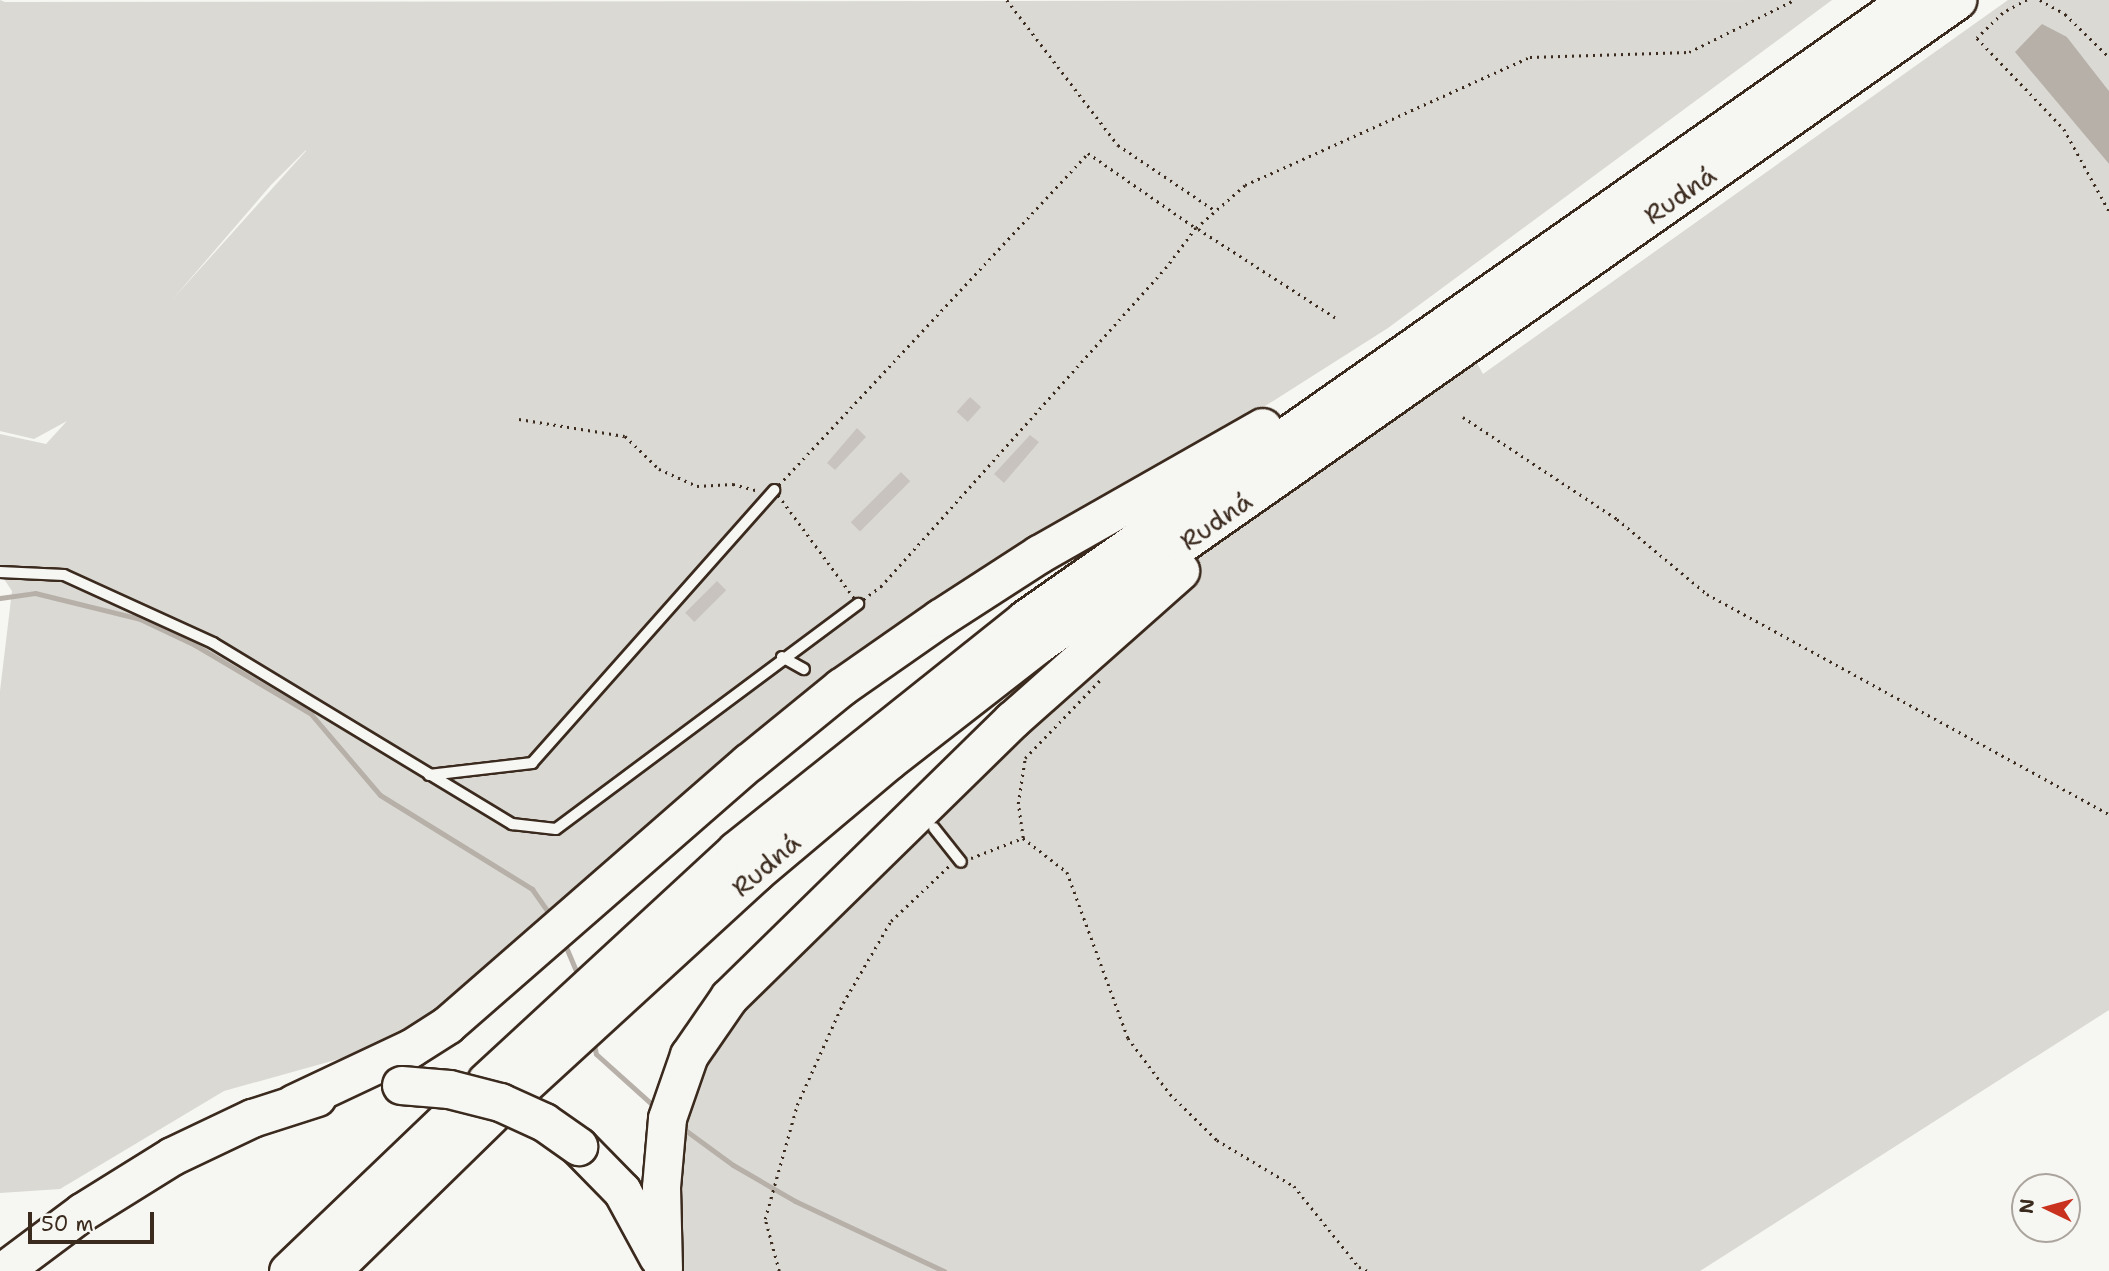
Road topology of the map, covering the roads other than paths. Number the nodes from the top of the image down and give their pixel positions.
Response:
1 (1908, 0) edge
2 (1957, 0) edge
3 (1472, 305) junction
4 (1315, 453) junction
5 (774, 490) road end
6 (0, 572) edge
7 (858, 604) road end
8 (782, 657) junction
9 (804, 669) dead end
10 (429, 775) junction
11 (934, 828) dead end
12 (961, 862) road end
13 (489, 1098) junction
14 (294, 1103) junction
15 (4, 1259) edge
16 (663, 1270) edge
17 (288, 1271) edge
18 (331, 1271) edge

1 - 3 highway, Rudná
2 - 4 highway, Rudná
3 - 13 highway, Rudná
3 - 14 highway
4 - 13 highway, Rudná
4 - 16 highway
5 - 10 lane
6 - 10 lane
7 - 8 lane
8 - 9 lane
8 - 10 lane
11 - 12 lane
13 - 17 highway, Rudná
13 - 18 highway, Rudná
14 - 15 highway
14 - 16 highway, bridge

